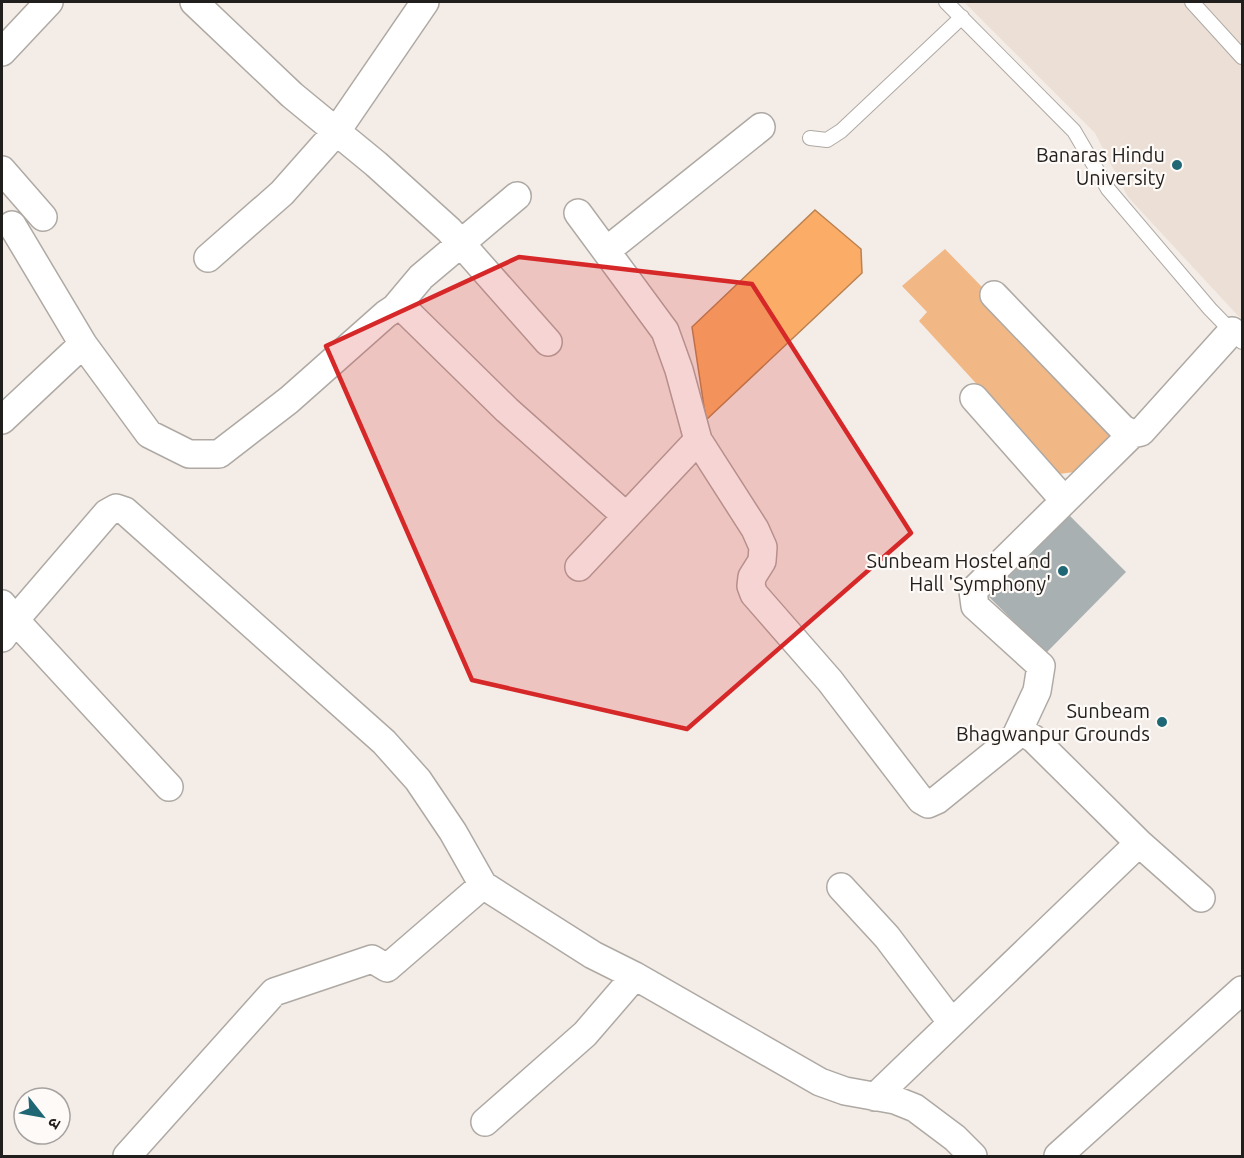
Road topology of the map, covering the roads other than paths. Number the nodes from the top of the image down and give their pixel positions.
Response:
1 (49, 2) edge
2 (194, 2) edge
3 (424, 2) edge
4 (946, 2) edge
5 (1192, 2) edge
6 (962, 17) junction
7 (2, 52) edge
8 (1242, 57) edge
9 (761, 127) dead end
10 (336, 132) junction
11 (810, 138) dead end
12 (2, 170) edge
13 (517, 196) dead end
14 (578, 213) dead end
15 (43, 217) dead end
16 (12, 225) dead end
17 (462, 244) junction
18 (606, 251) junction
19 (208, 258) dead end
20 (994, 295) dead end
21 (395, 308) junction
22 (1237, 336) edge
23 (548, 342) dead end
24 (83, 344) junction
25 (974, 398) dead end
26 (2, 420) edge
27 (1132, 434) junction
28 (698, 440) junction
29 (1064, 500) junction
30 (626, 516) junction
31 (579, 567) dead end
32 (6, 621) edge
33 (1016, 736) junction
34 (169, 787) dead end
35 (1139, 843) junction
36 (483, 885) junction
37 (841, 887) dead end
38 (1201, 898) dead end
39 (635, 976) junction
40 (1242, 990) edge
41 (952, 1023) junction
42 (875, 1097) junction
43 (485, 1122) dead end
44 (127, 1156) edge
45 (974, 1156) edge
46 (1058, 1156) edge

1 - 7 street
2 - 10 street
3 - 10 street
4 - 6 lane
5 - 8 lane
6 - 11 lane
6 - 22 lane
9 - 18 street
10 - 17 street
10 - 19 street
12 - 15 street
13 - 17 street
14 - 18 street
16 - 24 street
17 - 21 street
17 - 23 street
18 - 28 street
20 - 27 street
21 - 24 street
21 - 30 street
22 - 27 street
24 - 26 street
25 - 29 street
27 - 29 street
28 - 30 street
28 - 33 street
29 - 33 street
30 - 31 street
32 - 34 street
32 - 36 street
33 - 35 street
35 - 38 street
35 - 41 street
36 - 39 street
36 - 44 street
37 - 41 street
39 - 42 street
39 - 43 street
40 - 46 street
41 - 42 street
42 - 45 street

